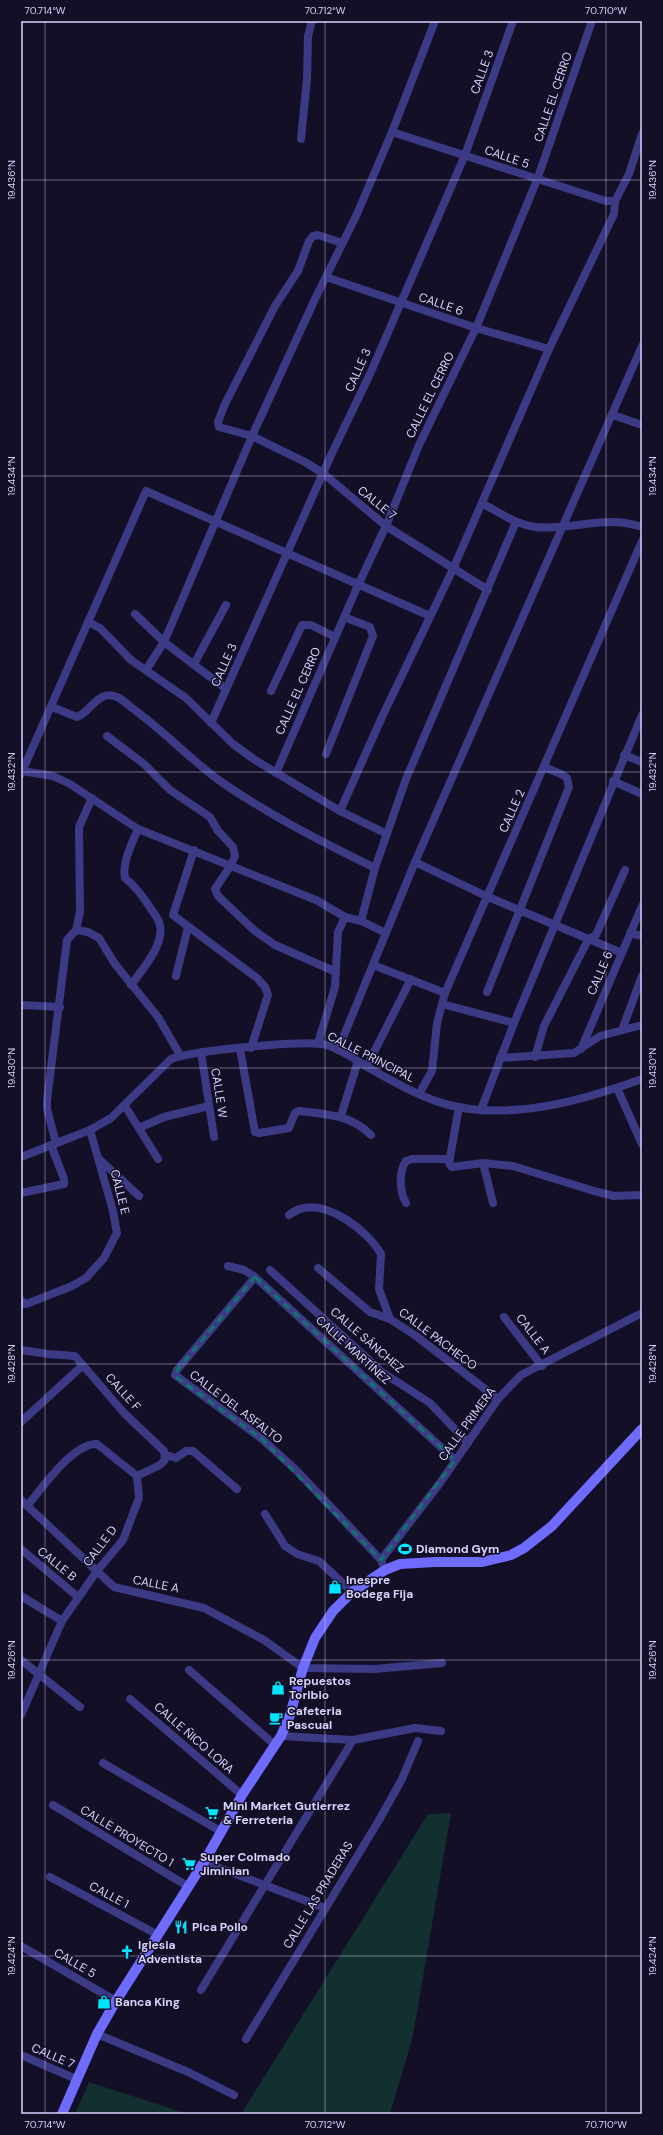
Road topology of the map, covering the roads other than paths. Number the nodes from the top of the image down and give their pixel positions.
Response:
1 (312, 21) edge
2 (435, 21) edge
3 (513, 21) edge
4 (592, 21) edge
5 (392, 132) junction
6 (642, 134) edge
7 (301, 139) dead end
8 (466, 155) junction
9 (537, 180) junction
10 (615, 200) junction
11 (342, 243) junction
12 (326, 277) junction
13 (402, 303) junction
14 (476, 328) junction
15 (642, 346) edge
16 (550, 348) junction
17 (613, 414) junction
18 (642, 425) edge
19 (252, 436) junction
20 (324, 474) junction
21 (482, 503) junction
22 (217, 521) junction
23 (516, 522) junction
24 (386, 526) junction
25 (563, 527) junction
26 (642, 527) edge
27 (642, 541) edge
28 (287, 554) junction
29 (453, 570) junction
30 (359, 583) junction
31 (488, 590) junction
32 (226, 605) dead end
33 (135, 614) dead end
34 (430, 616) junction
35 (344, 617) junction
36 (88, 622) junction
37 (335, 637) junction
38 (164, 642) junction
39 (194, 664) junction
40 (146, 670) junction
41 (226, 689) junction
42 (271, 691) dead end
43 (52, 707) junction
44 (642, 715) edge
45 (211, 723) junction
46 (108, 736) dead end
47 (326, 754) dead end
48 (624, 755) junction
49 (642, 762) edge
50 (544, 767) junction
51 (22, 772) edge
52 (276, 773) junction
53 (613, 781) junction
54 (642, 794) edge
55 (92, 798) junction
56 (340, 811) junction
57 (138, 829) junction
58 (387, 834) junction
59 (194, 850) junction
60 (415, 862) junction
61 (231, 866) junction
62 (376, 868) junction
63 (625, 870) dead end
64 (488, 897) junction
65 (642, 906) edge
66 (520, 909) junction
67 (173, 915) junction
68 (345, 917) junction
69 (361, 921) junction
70 (160, 922) junction
71 (554, 923) junction
72 (188, 927) junction
73 (76, 930) junction
74 (386, 933) junction
75 (630, 933) junction
76 (642, 936) edge
77 (588, 940) junction
78 (622, 953) junction
79 (373, 965) junction
80 (336, 972) junction
81 (176, 976) dead end
82 (642, 976) edge
83 (411, 979) junction
84 (131, 985) junction
85 (487, 992) dead end
86 (445, 993) junction
87 (442, 1004) junction
88 (21, 1005) edge
89 (60, 1007) junction
90 (514, 1023) junction
91 (642, 1025) edge
92 (622, 1030) junction
93 (318, 1043) junction
94 (251, 1048) junction
95 (240, 1049) junction
96 (582, 1049) junction
97 (338, 1050) junction
98 (201, 1052) junction
99 (180, 1055) junction
100 (535, 1056) junction
101 (500, 1058) junction
102 (358, 1061) junction
103 (367, 1066) junction
104 (642, 1079) edge
105 (617, 1088) junction
106 (419, 1094) junction
107 (125, 1106) junction
108 (209, 1106) junction
109 (459, 1107) junction
110 (481, 1110) junction
111 (341, 1116) junction
112 (139, 1128) junction
113 (90, 1130) junction
114 (371, 1135) dead end
115 (214, 1138) dead end
116 (53, 1144) junction
117 (642, 1144) edge
118 (21, 1157) edge
119 (100, 1159) junction
120 (158, 1159) dead end
121 (450, 1159) junction
122 (483, 1163) junction
123 (21, 1193) edge
124 (642, 1195) edge
125 (139, 1196) dead end
126 (406, 1203) dead end
127 (493, 1203) dead end
128 (289, 1215) dead end
129 (228, 1266) dead end
130 (318, 1268) dead end
131 (270, 1270) dead end
132 (255, 1277) junction
133 (22, 1301) edge
134 (642, 1314) edge
135 (504, 1317) dead end
136 (390, 1319) junction
137 (21, 1350) edge
138 (83, 1365) junction
139 (542, 1366) junction
140 (498, 1399) junction
141 (21, 1422) edge
142 (642, 1429) edge
143 (468, 1443) junction
144 (166, 1455) junction
145 (455, 1460) junction
146 (137, 1476) junction
147 (237, 1489) dead end
148 (24, 1503) edge
149 (265, 1514) dead end
150 (21, 1549) edge
151 (381, 1560) junction
152 (96, 1570) junction
153 (385, 1570) junction
154 (352, 1592) junction
155 (21, 1596) edge
156 (78, 1597) junction
157 (62, 1621) junction
158 (21, 1660) edge
159 (442, 1663) dead end
160 (303, 1668) junction
161 (190, 1670) dead end
162 (40, 1674) junction
163 (130, 1699) dead end
164 (80, 1707) dead end
165 (21, 1715) edge
166 (441, 1731) dead end
167 (281, 1736) junction
168 (353, 1740) junction
169 (418, 1741) dead end
170 (275, 1745) junction
171 (103, 1763) dead end
172 (242, 1795) junction
173 (53, 1805) dead end
174 (222, 1832) junction
175 (204, 1862) junction
176 (50, 1877) dead end
177 (189, 1886) junction
178 (264, 1886) junction
179 (325, 1908) junction
180 (158, 1935) junction
181 (21, 1946) edge
182 (201, 1990) dead end
183 (116, 2001) junction
184 (97, 2034) junction
185 (246, 2039) dead end
186 (21, 2055) edge
187 (76, 2079) junction
188 (234, 2095) dead end
189 (62, 2114) edge

1 - 7 street
2 - 5 street
3 - 8 street, CALLE 3
4 - 9 street, CALLE EL CERRO
5 - 8 street, CALLE 5
5 - 11 street
6 - 10 street
8 - 9 street, CALLE 5
8 - 13 street, CALLE 3
9 - 10 street, CALLE 5
9 - 14 street, CALLE EL CERRO
10 - 16 street
11 - 12 street
11 - 19 street, CALLE 7
12 - 13 street, CALLE 6
12 - 19 street
13 - 14 street, CALLE 6
13 - 20 street, CALLE 3
14 - 16 street, CALLE 6
14 - 24 street, CALLE EL CERRO
15 - 17 street
16 - 21 street
17 - 18 street
17 - 25 street
19 - 20 street, CALLE 7
19 - 22 street
20 - 24 street, CALLE 7
20 - 28 street, CALLE 3
21 - 23 street
21 - 29 street
22 - 28 street
22 - 36 street
22 - 38 street
23 - 25 street
23 - 31 street
24 - 29 street, CALLE 7
24 - 30 street, CALLE EL CERRO
25 - 26 street
25 - 60 street
27 - 50 street, CALLE 2
28 - 30 street
28 - 41 street, CALLE 3
29 - 31 street, CALLE 7
29 - 34 street
30 - 34 street
30 - 35 street, CALLE EL CERRO
31 - 58 street
32 - 39 street
33 - 38 street
34 - 56 street
35 - 37 street, CALLE EL CERRO
35 - 47 street
36 - 40 street
36 - 43 street
37 - 42 street
37 - 52 street, CALLE EL CERRO
38 - 39 street
38 - 40 street
39 - 41 street
40 - 45 street
41 - 45 street, CALLE 3
43 - 51 street
43 - 62 street
44 - 48 street
45 - 52 street
46 - 61 street
48 - 49 street
48 - 53 street
50 - 64 street, CALLE 2
50 - 66 street
51 - 55 street
52 - 56 street
53 - 54 street
53 - 71 street
55 - 57 street
55 - 73 street
56 - 58 street
57 - 59 street
57 - 70 street
58 - 62 street
59 - 61 street
59 - 67 street
60 - 64 street
60 - 74 street
61 - 68 street
61 - 80 street
62 - 69 street
63 - 77 street
64 - 66 street
64 - 86 street, CALLE 2
65 - 75 street, CALLE 6
66 - 71 street
66 - 85 street
67 - 70 street
67 - 72 street
68 - 69 street
68 - 80 street
69 - 74 street
70 - 84 street
71 - 77 street
71 - 90 street
72 - 81 street
72 - 94 street
73 - 84 street
73 - 89 street
74 - 79 street
75 - 76 street
75 - 78 street, CALLE 6
77 - 78 street
77 - 100 street
78 - 96 street, CALLE 6
79 - 83 street
79 - 97 street
80 - 93 street
82 - 92 street
83 - 86 street
83 - 103 street
84 - 99 street
86 - 87 street, CALLE 2
87 - 90 street
87 - 106 street, CALLE 2
88 - 89 street
89 - 116 street
90 - 101 street
91 - 92 street
92 - 96 street
93 - 94 street, CALLE PRINCIPAL
93 - 97 street, CALLE PRINCIPAL
94 - 95 street, CALLE PRINCIPAL
95 - 98 street, CALLE PRINCIPAL
95 - 111 street
96 - 100 street
97 - 102 street, CALLE PRINCIPAL
98 - 99 street, CALLE PRINCIPAL
98 - 108 street, CALLE W
99 - 107 street, CALLE PRINCIPAL
100 - 101 street
101 - 110 street
102 - 103 street, CALLE PRINCIPAL
102 - 111 street
103 - 106 street, CALLE PRINCIPAL
104 - 105 street, CALLE PRINCIPAL
105 - 110 street, CALLE PRINCIPAL
105 - 117 street
106 - 109 street, CALLE PRINCIPAL
107 - 112 street
107 - 113 street, CALLE PRINCIPAL
108 - 112 street
108 - 115 street, CALLE W
109 - 110 street, CALLE PRINCIPAL
109 - 121 street
111 - 114 street
112 - 120 street
113 - 116 street, CALLE PRINCIPAL
113 - 119 street, CALLE E
116 - 118 street, CALLE PRINCIPAL
116 - 123 street
119 - 125 street
119 - 133 street, CALLE E
121 - 122 street
121 - 126 street
122 - 124 street
122 - 127 street
128 - 136 street, CALLE PACHECO
129 - 132 street, CALLE MARTÍNEZ
130 - 136 street
131 - 143 street, CALLE SÁNCHEZ
132 - 145 street, CALLE MARTÍNEZ
132 - 151 street, CALLE DEL ASFALTO
134 - 139 street, CALLE PRIMERA
135 - 139 street, CALLE A
136 - 140 street, CALLE PACHECO
137 - 138 street, CALLE F
138 - 141 street
138 - 144 street, CALLE F
139 - 140 street, CALLE PRIMERA
140 - 143 street, CALLE PRIMERA
142 - 153 main road
143 - 145 street, CALLE PRIMERA
144 - 146 street
144 - 147 street
145 - 151 street, CALLE PRIMERA
146 - 148 street
146 - 152 street, CALLE D
148 - 152 street, CALLE A
149 - 154 street
150 - 156 street, CALLE B
151 - 153 street, CALLE DEL ASFALTO
152 - 156 street, CALLE D
152 - 160 street, CALLE A
153 - 154 main road
154 - 160 main road
155 - 157 street
156 - 157 street, CALLE D
157 - 162 street, CALLE D
158 - 162 street
159 - 160 street
160 - 167 main road
161 - 170 street
162 - 164 street
162 - 165 street, CALLE D
163 - 172 street, CALLE ÑICO LORA
166 - 168 street
167 - 168 street
167 - 170 main road
168 - 178 street
169 - 179 street, CALLE LAS PRADERAS
170 - 172 main road
171 - 174 street
172 - 174 main road
173 - 177 street, CALLE PROYECTO 1
174 - 175 main road
175 - 177 main road
175 - 178 street
176 - 180 street, CALLE 1
177 - 180 main road
178 - 179 street
178 - 182 street
179 - 185 street, CALLE LAS PRADERAS
180 - 183 main road
181 - 183 street, CALLE 5
183 - 184 main road
184 - 187 main road
184 - 188 street
186 - 187 street, CALLE 7
187 - 189 main road

